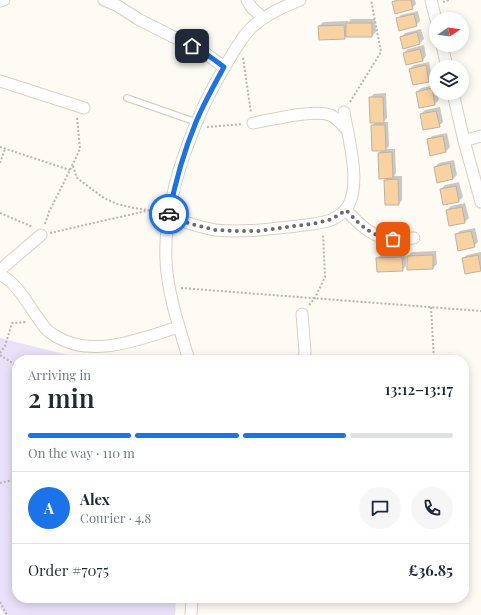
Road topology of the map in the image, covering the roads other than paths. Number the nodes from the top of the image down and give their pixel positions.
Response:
1 (4, 0) edge
2 (104, 0) edge
3 (247, 0) edge
4 (300, 0) edge
5 (431, 0) edge
6 (0, 1) edge
7 (434, 12) edge
8 (263, 18) junction
9 (224, 67) junction
10 (0, 81) edge
11 (126, 98) dead end
12 (455, 100) edge
13 (81, 107) road end
14 (344, 112) road end
15 (196, 122) junction
16 (253, 123) road end
17 (347, 130) junction
18 (481, 136) edge
19 (464, 141) junction
20 (481, 202) edge
21 (346, 210) junction
22 (169, 216) junction
23 (42, 235) road end
24 (406, 236) dead end
25 (0, 270) edge
26 (0, 274) edge
27 (302, 314) road end
28 (179, 327) junction
29 (187, 355) edge
30 (305, 355) edge
31 (192, 603) edge
32 (191, 615) edge

1 - 6 street
2 - 9 street
3 - 8 street
4 - 8 street
5 - 7 street
8 - 9 street
9 - 15 street
10 - 13 street
11 - 15 lane
12 - 19 street
14 - 17 street
15 - 22 street
16 - 17 street
17 - 21 street
18 - 19 street
19 - 20 street
21 - 22 street
21 - 24 street
22 - 28 street
23 - 25 street
26 - 28 street
27 - 30 street
28 - 29 street
31 - 32 street

